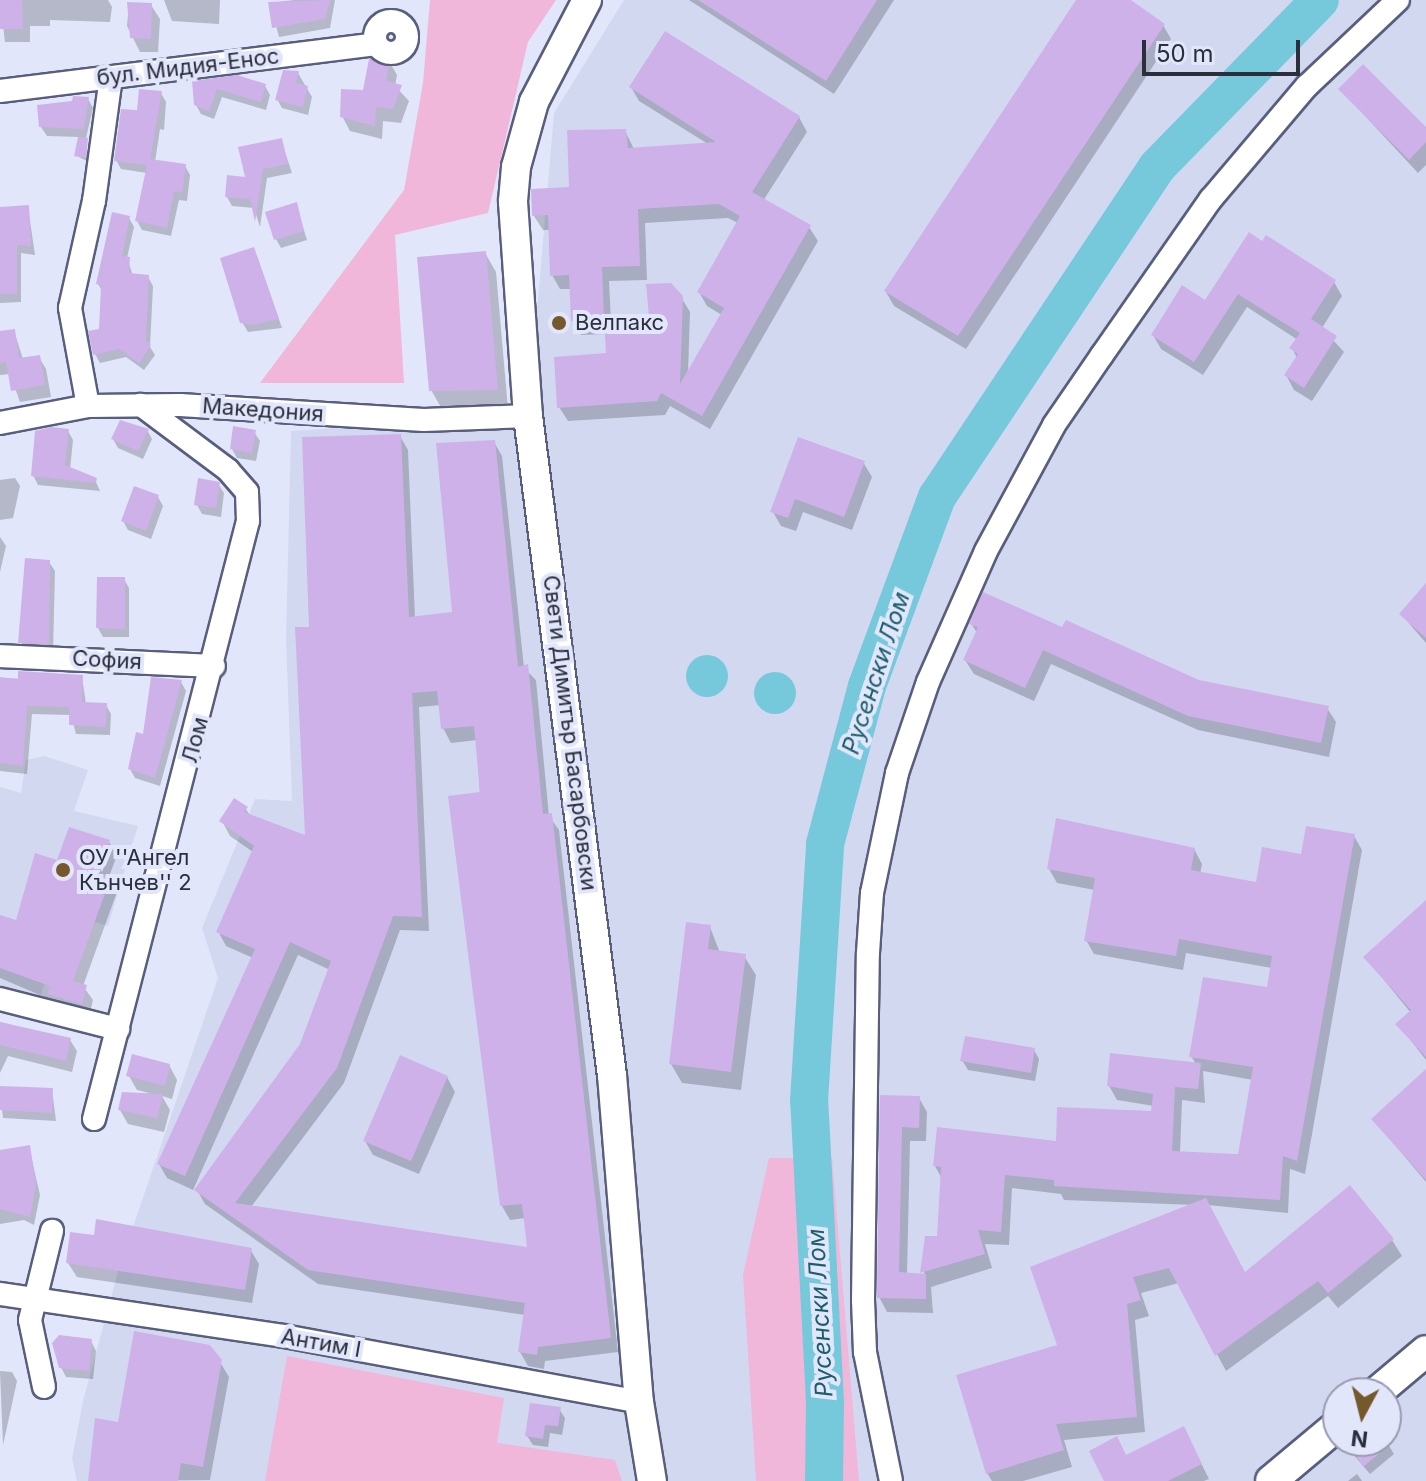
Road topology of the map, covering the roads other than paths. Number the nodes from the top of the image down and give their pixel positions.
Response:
1 (587, 0) edge
2 (1398, 0) edge
3 (391, 11) edge
4 (111, 77) junction
5 (0, 91) edge
6 (141, 405) junction
7 (88, 406) junction
8 (528, 416) junction
9 (0, 423) edge
10 (0, 656) edge
11 (214, 666) junction
12 (0, 999) edge
13 (118, 1029) junction
14 (94, 1119) dead end
15 (52, 1231) dead end
16 (0, 1294) edge
17 (35, 1299) junction
18 (1426, 1351) edge
19 (1395, 1377) edge
20 (44, 1387) dead end
21 (639, 1402) junction
22 (1322, 1438) edge
23 (652, 1481) edge
24 (891, 1481) edge
25 (1271, 1481) edge

1 - 8 street, Свети Димитър Басарбовски
2 - 24 street
3 - 4 street, бул. Мидия-Енос
4 - 5 street, бул. Мидия-Енос
4 - 7 street
6 - 7 street, Македония
6 - 8 street, Македония
6 - 11 street, Лом
7 - 9 street, Македония
8 - 21 street, Свети Димитър Басарбовски
10 - 11 street, София
11 - 13 street, Лом
12 - 13 street
13 - 14 street, Лом
15 - 17 street
16 - 17 street, Антим I
17 - 20 street
17 - 21 street, Антим I
18 - 19 main road
21 - 23 street, Свети Димитър Басарбовски
22 - 25 main road

